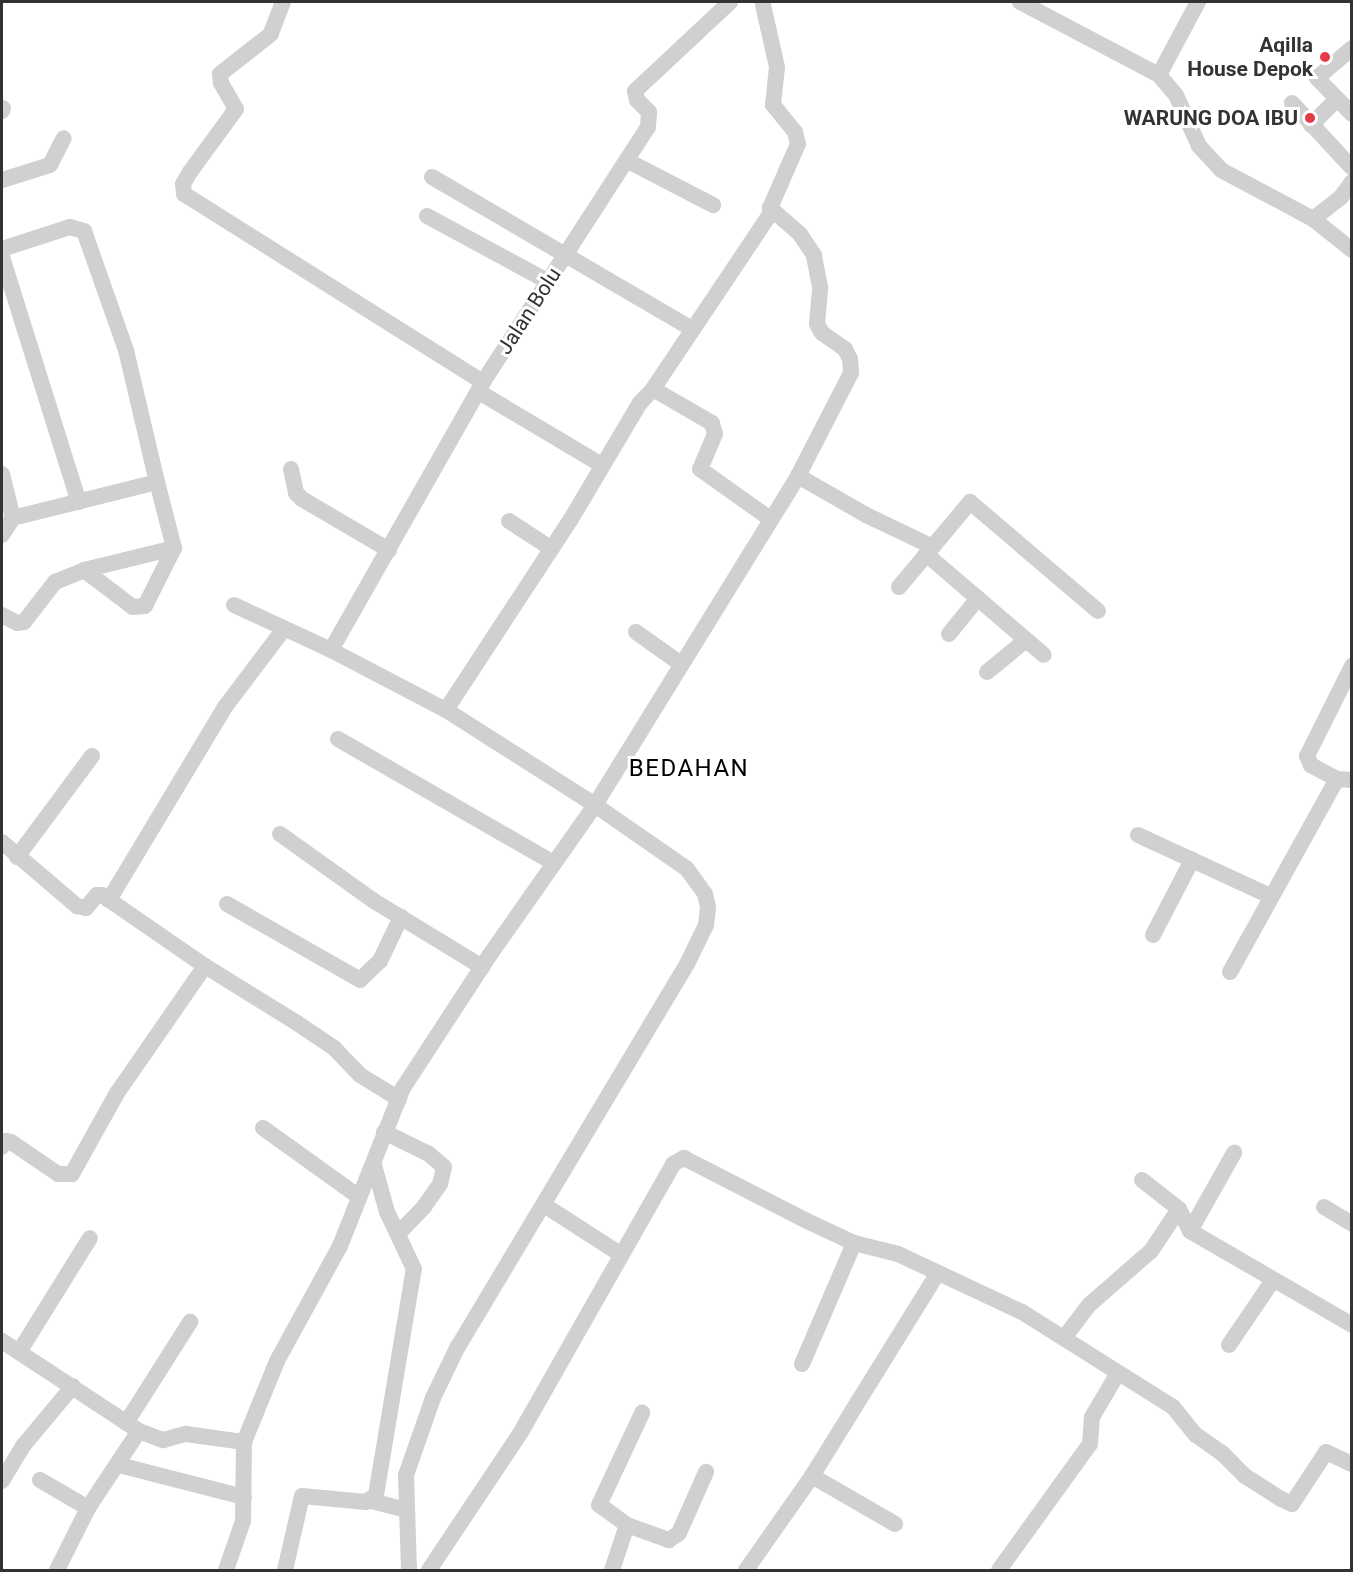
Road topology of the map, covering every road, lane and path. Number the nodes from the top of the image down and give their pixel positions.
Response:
1 (283, 2) edge
2 (730, 2) edge
3 (1020, 2) edge
4 (1198, 2) edge
5 (763, 3) edge
6 (1352, 48) edge
7 (1159, 75) junction
8 (1336, 100) junction
9 (1292, 103) dead end
10 (1352, 114) edge
11 (1311, 125) junction
12 (64, 138) dead end
13 (628, 161) junction
14 (1352, 168) edge
15 (432, 177) dead end
16 (2, 180) edge
17 (1352, 182) edge
18 (713, 205) dead end
19 (772, 211) junction
20 (427, 216) dead end
21 (1313, 219) junction
22 (2, 249) edge
23 (1352, 250) edge
24 (566, 255) junction
25 (2, 257) edge
26 (549, 282) junction
27 (690, 328) junction
28 (481, 387) junction
29 (653, 389) junction
30 (602, 465) junction
31 (291, 469) dead end
32 (2, 474) edge
33 (798, 476) junction
34 (157, 482) junction
35 (79, 502) junction
36 (13, 518) junction
37 (770, 518) junction
38 (509, 520) dead end
39 (2, 535) edge
40 (174, 548) junction
41 (552, 549) junction
42 (389, 550) junction
43 (929, 550) junction
44 (84, 570) junction
45 (899, 587) dead end
46 (978, 598) junction
47 (234, 605) dead end
48 (1098, 611) dead end
49 (2, 615) edge
50 (282, 630) junction
51 (636, 632) dead end
52 (949, 634) dead end
53 (1026, 640) junction
54 (331, 650) junction
55 (1044, 655) dead end
56 (681, 664) junction
57 (1352, 666) edge
58 (987, 672) dead end
59 (446, 710) junction
60 (338, 739) dead end
61 (92, 756) dead end
62 (1344, 780) edge
63 (595, 805) junction
64 (280, 834) dead end
65 (1138, 835) dead end
66 (2, 842) edge
67 (17, 857) junction
68 (1192, 860) junction
69 (554, 863) junction
70 (1270, 896) junction
71 (109, 900) junction
72 (227, 904) dead end
73 (401, 917) junction
74 (1153, 935) dead end
75 (205, 966) junction
76 (482, 967) junction
77 (1230, 972) dead end
78 (399, 1099) junction
79 (263, 1128) dead end
80 (384, 1132) junction
81 (3, 1142) edge
82 (1234, 1154) dead end
83 (374, 1165) junction
84 (1142, 1180) dead end
85 (359, 1197) junction
86 (544, 1205) junction
87 (1324, 1207) dead end
88 (1179, 1209) junction
89 (1352, 1224) edge
90 (1190, 1231) junction
91 (398, 1234) junction
92 (90, 1238) dead end
93 (854, 1243) junction
94 (620, 1254) junction
95 (938, 1273) junction
96 (1273, 1280) junction
97 (190, 1322) dead end
98 (1352, 1325) edge
99 (1064, 1338) junction
100 (2, 1341) edge
101 (1229, 1345) dead end
102 (19, 1352) junction
103 (802, 1364) dead end
104 (1118, 1373) junction
105 (73, 1386) junction
106 (642, 1413) dead end
107 (132, 1427) junction
108 (244, 1442) junction
109 (1352, 1464) edge
110 (119, 1465) junction
111 (706, 1472) dead end
112 (812, 1476) junction
113 (40, 1480) dead end
114 (2, 1481) edge
115 (244, 1497) junction
116 (370, 1501) junction
117 (88, 1508) junction
118 (406, 1510) junction
119 (895, 1524) dead end
120 (627, 1525) junction
121 (57, 1570) edge
122 (226, 1570) edge
123 (285, 1570) edge
124 (409, 1570) edge
125 (429, 1570) edge
126 (612, 1570) edge
127 (746, 1570) edge
128 (999, 1570) edge

1 - 28 street
2 - 13 street, Jalan Bolu
3 - 7 street
4 - 7 street
5 - 19 street
6 - 8 street
7 - 21 street
8 - 10 street
8 - 11 street
9 - 11 street
11 - 14 street
12 - 16 street
13 - 18 street
13 - 24 street, Jalan Bolu
15 - 24 street
17 - 21 street
19 - 27 street
19 - 33 street
20 - 26 street
21 - 23 street
22 - 34 street
24 - 26 street, Jalan Bolu
24 - 27 street
25 - 35 street
26 - 28 street, Jalan Bolu
27 - 29 street
28 - 30 street
28 - 42 street, Jalan Bolu
29 - 30 street
29 - 37 street
30 - 41 street
31 - 42 street
32 - 36 street
33 - 37 street
33 - 43 street
34 - 35 street
34 - 40 street
35 - 36 street
36 - 39 street
37 - 56 street
38 - 41 street
40 - 44 street
40 - 44 street
41 - 59 street
42 - 54 street, Jalan Bolu
43 - 45 street
43 - 46 street
43 - 48 street
44 - 49 street
46 - 52 street
46 - 53 street
47 - 50 street
50 - 54 street
50 - 71 street
51 - 56 street
53 - 55 street
53 - 58 street
54 - 59 street
56 - 63 street
57 - 62 street
59 - 63 street
60 - 69 street
61 - 67 street
62 - 70 street
63 - 69 street
63 - 86 street
64 - 73 street
65 - 68 street
66 - 67 street
67 - 71 street
68 - 70 street
68 - 74 street
69 - 76 street
70 - 77 street
71 - 75 street
72 - 73 street
73 - 76 street
75 - 78 street
75 - 81 street
76 - 78 street
78 - 80 street
79 - 85 street
80 - 83 street
80 - 91 street
82 - 90 street
83 - 85 street
83 - 91 street
84 - 88 street
85 - 108 street
86 - 94 street
86 - 118 street
87 - 89 street
88 - 90 street
88 - 99 street
90 - 96 street
91 - 116 street
92 - 102 street
93 - 94 street
93 - 95 street
93 - 103 street
94 - 125 street
95 - 99 street
95 - 112 street
96 - 98 street
96 - 101 street
97 - 107 street
99 - 104 street
100 - 102 street
102 - 105 street
104 - 109 street
104 - 128 street
105 - 107 street
105 - 114 street
106 - 120 street
107 - 108 street
107 - 110 street
108 - 115 street
110 - 115 street
110 - 117 street
111 - 120 street
112 - 119 street
112 - 127 street
113 - 117 street
115 - 122 street
116 - 118 street
116 - 123 street
117 - 121 street
118 - 124 street
120 - 126 street

